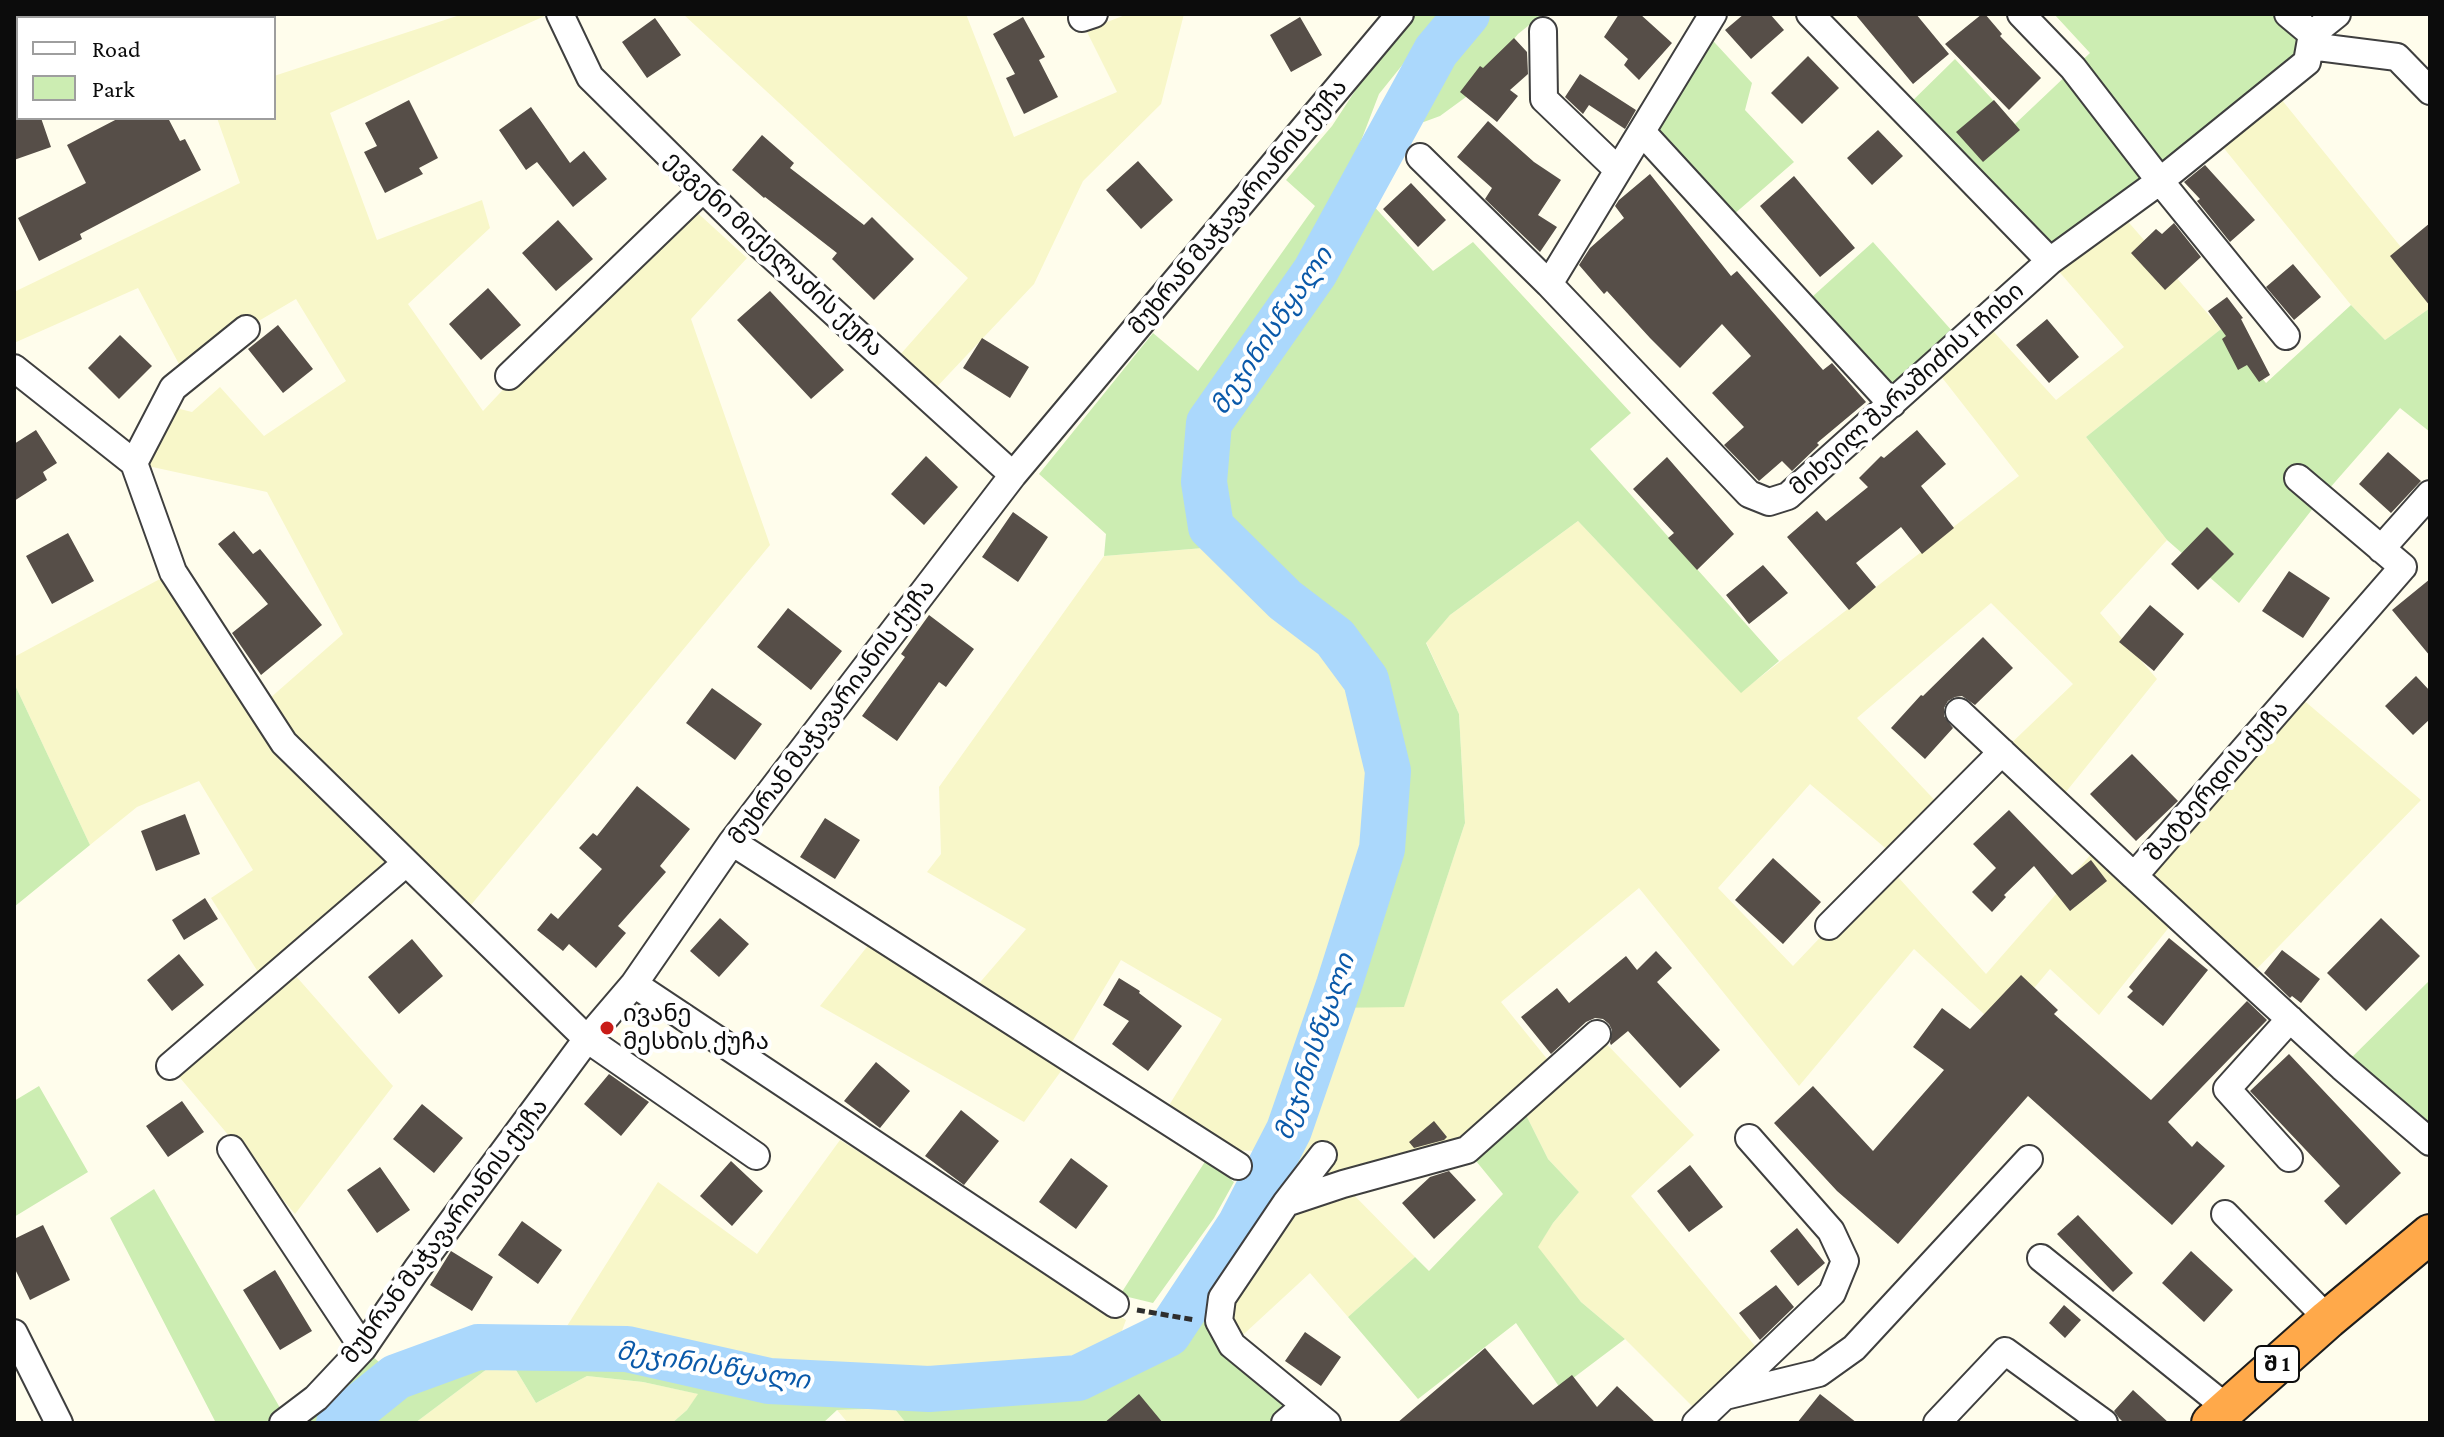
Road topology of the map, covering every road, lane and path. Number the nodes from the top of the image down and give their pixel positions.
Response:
1 (560, 14) edge
2 (1713, 14) edge
3 (1810, 14) edge
4 (2021, 14) edge
5 (2288, 14) edge
6 (2337, 14) edge
7 (1393, 17) edge
8 (1543, 31) dead end
9 (2311, 40) junction
10 (2430, 91) edge
11 (1642, 132) junction
12 (1420, 157) dead end
13 (1618, 170) junction
14 (2160, 181) junction
15 (703, 189) junction
16 (2050, 261) junction
17 (1549, 284) junction
18 (246, 329) dead end
19 (2286, 336) dead end
20 (14, 368) edge
21 (509, 376) dead end
22 (1892, 404) junction
23 (134, 463) junction
24 (1013, 475) junction
25 (2298, 478) dead end
26 (2430, 494) edge
27 (2381, 549) junction
28 (1959, 712) dead end
29 (2002, 752) junction
30 (732, 842) junction
31 (406, 863) junction
32 (2134, 876) junction
33 (1829, 926) dead end
34 (634, 984) junction
35 (2290, 1019) junction
36 (1597, 1034) dead end
37 (587, 1039) junction
38 (170, 1066) dead end
39 (1749, 1138) dead end
40 (2430, 1142) edge
41 (231, 1149) dead end
42 (1323, 1155) dead end
43 (756, 1156) dead end
44 (2289, 1158) dead end
45 (2029, 1159) dead end
46 (1238, 1166) dead end
47 (1286, 1203) junction
48 (2225, 1214) dead end
49 (2430, 1234) edge
50 (2041, 1258) dead end
51 (1127, 1307) joint
52 (2328, 1319) junction
53 (1198, 1321) dead end
54 (14, 1333) edge
55 (363, 1348) junction
56 (1725, 1396) junction
57 (1305, 1406) junction
58 (2219, 1416) edge
59 (59, 1423) edge
60 (283, 1423) edge
61 (1285, 1423) edge
62 (1327, 1423) edge
63 (1696, 1423) edge
64 (1937, 1423) edge
65 (2104, 1423) edge

1 - 15 street, ევგენი მიქელაძის ქუჩა
2 - 11 street
3 - 16 street
4 - 14 street
5 - 9 street
6 - 9 street, მიხეილ შარაშიძის I ჩიხი
7 - 24 street, მუხრან მაჭავარიანის ქუჩა
8 - 13 street
9 - 10 street
9 - 14 street, მიხეილ შარაშიძის I ჩიხი
11 - 13 street
11 - 22 street
12 - 17 street, მიხეილ შარაშიძის I ჩიხი
13 - 17 street
14 - 16 street, მიხეილ შარაშიძის I ჩიხი
14 - 19 street
15 - 21 street
15 - 24 street, ევგენი მიქელაძის ქუჩა
16 - 22 street, მიხეილ შარაშიძის I ჩიხი
17 - 22 street, მიხეილ შარაშიძის I ჩიხი
18 - 23 street
20 - 23 street
23 - 31 street
24 - 30 street, მუხრან მაჭავარიანის ქუჩა
25 - 27 street
26 - 27 street
27 - 32 street, შატბერდის ქუჩა
28 - 29 street
29 - 32 street
29 - 33 street
30 - 34 street, მუხრან მაჭავარიანის ქუჩა
30 - 46 street
31 - 37 street
31 - 38 street
32 - 35 street, შატბერდის ქუჩა
34 - 37 street, მუხრან მაჭავარიანის ქუჩა
34 - 51 street
35 - 40 street, შატბერდის ქუჩა
35 - 44 street
36 - 47 street
37 - 43 street
37 - 55 street, მუხრან მაჭავარიანის ქუჩა
39 - 56 street
41 - 55 street
42 - 47 street
45 - 56 street
47 - 57 street
48 - 52 street
49 - 52 highway, შ 1
50 - 58 street
51 - 53 path
52 - 58 highway, შ 1
54 - 59 street
55 - 60 street, მუხრან მაჭავარიანის ქუჩა
56 - 63 street
57 - 61 street
57 - 62 street
64 - 65 street

